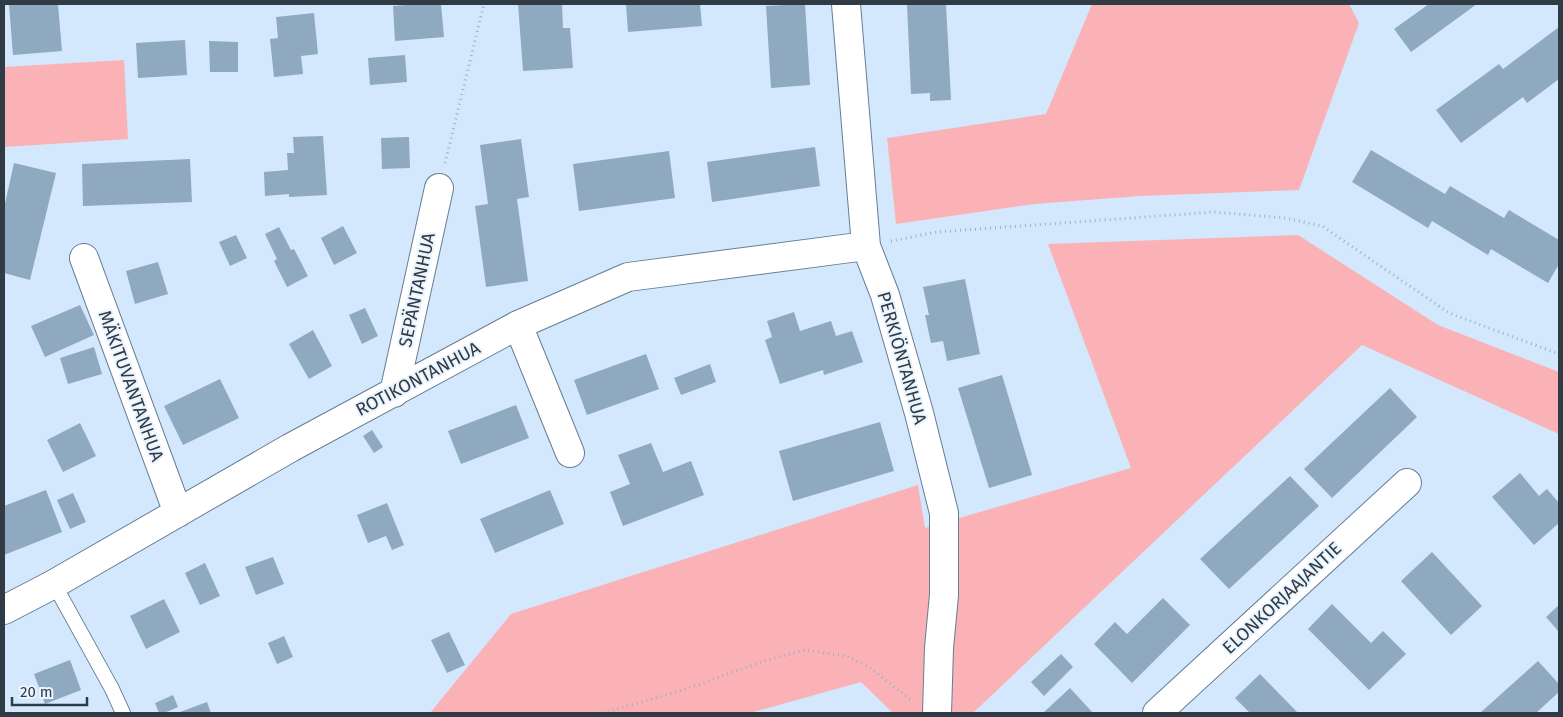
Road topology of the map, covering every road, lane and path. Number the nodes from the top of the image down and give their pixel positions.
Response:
1 (484, 4) edge
2 (846, 4) edge
3 (439, 188) joint
4 (866, 246) junction
5 (84, 258) dead end
6 (518, 325) junction
7 (1559, 354) edge
8 (394, 392) junction
9 (570, 454) dead end
10 (1407, 483) dead end
11 (178, 513) junction
12 (54, 584) junction
13 (4, 610) edge
14 (912, 702) dead end
15 (123, 713) edge
16 (603, 713) edge
17 (937, 713) edge
18 (1157, 713) edge

1 - 3 path
2 - 4 street, PERKIÖNTANHUA
3 - 8 street, SEPÄNTANHUA
4 - 6 street, ROTIKONTANHUA
4 - 7 path
4 - 17 street, PERKIÖNTANHUA
5 - 11 street, MÄKITUVANTANHUA
6 - 8 street, ROTIKONTANHUA
6 - 9 street
8 - 11 street, ROTIKONTANHUA
10 - 18 street, ELONKORJAAJANTIE
11 - 12 street, ROTIKONTANHUA
12 - 13 street, ROTIKONTANHUA
12 - 15 lane
14 - 16 path

